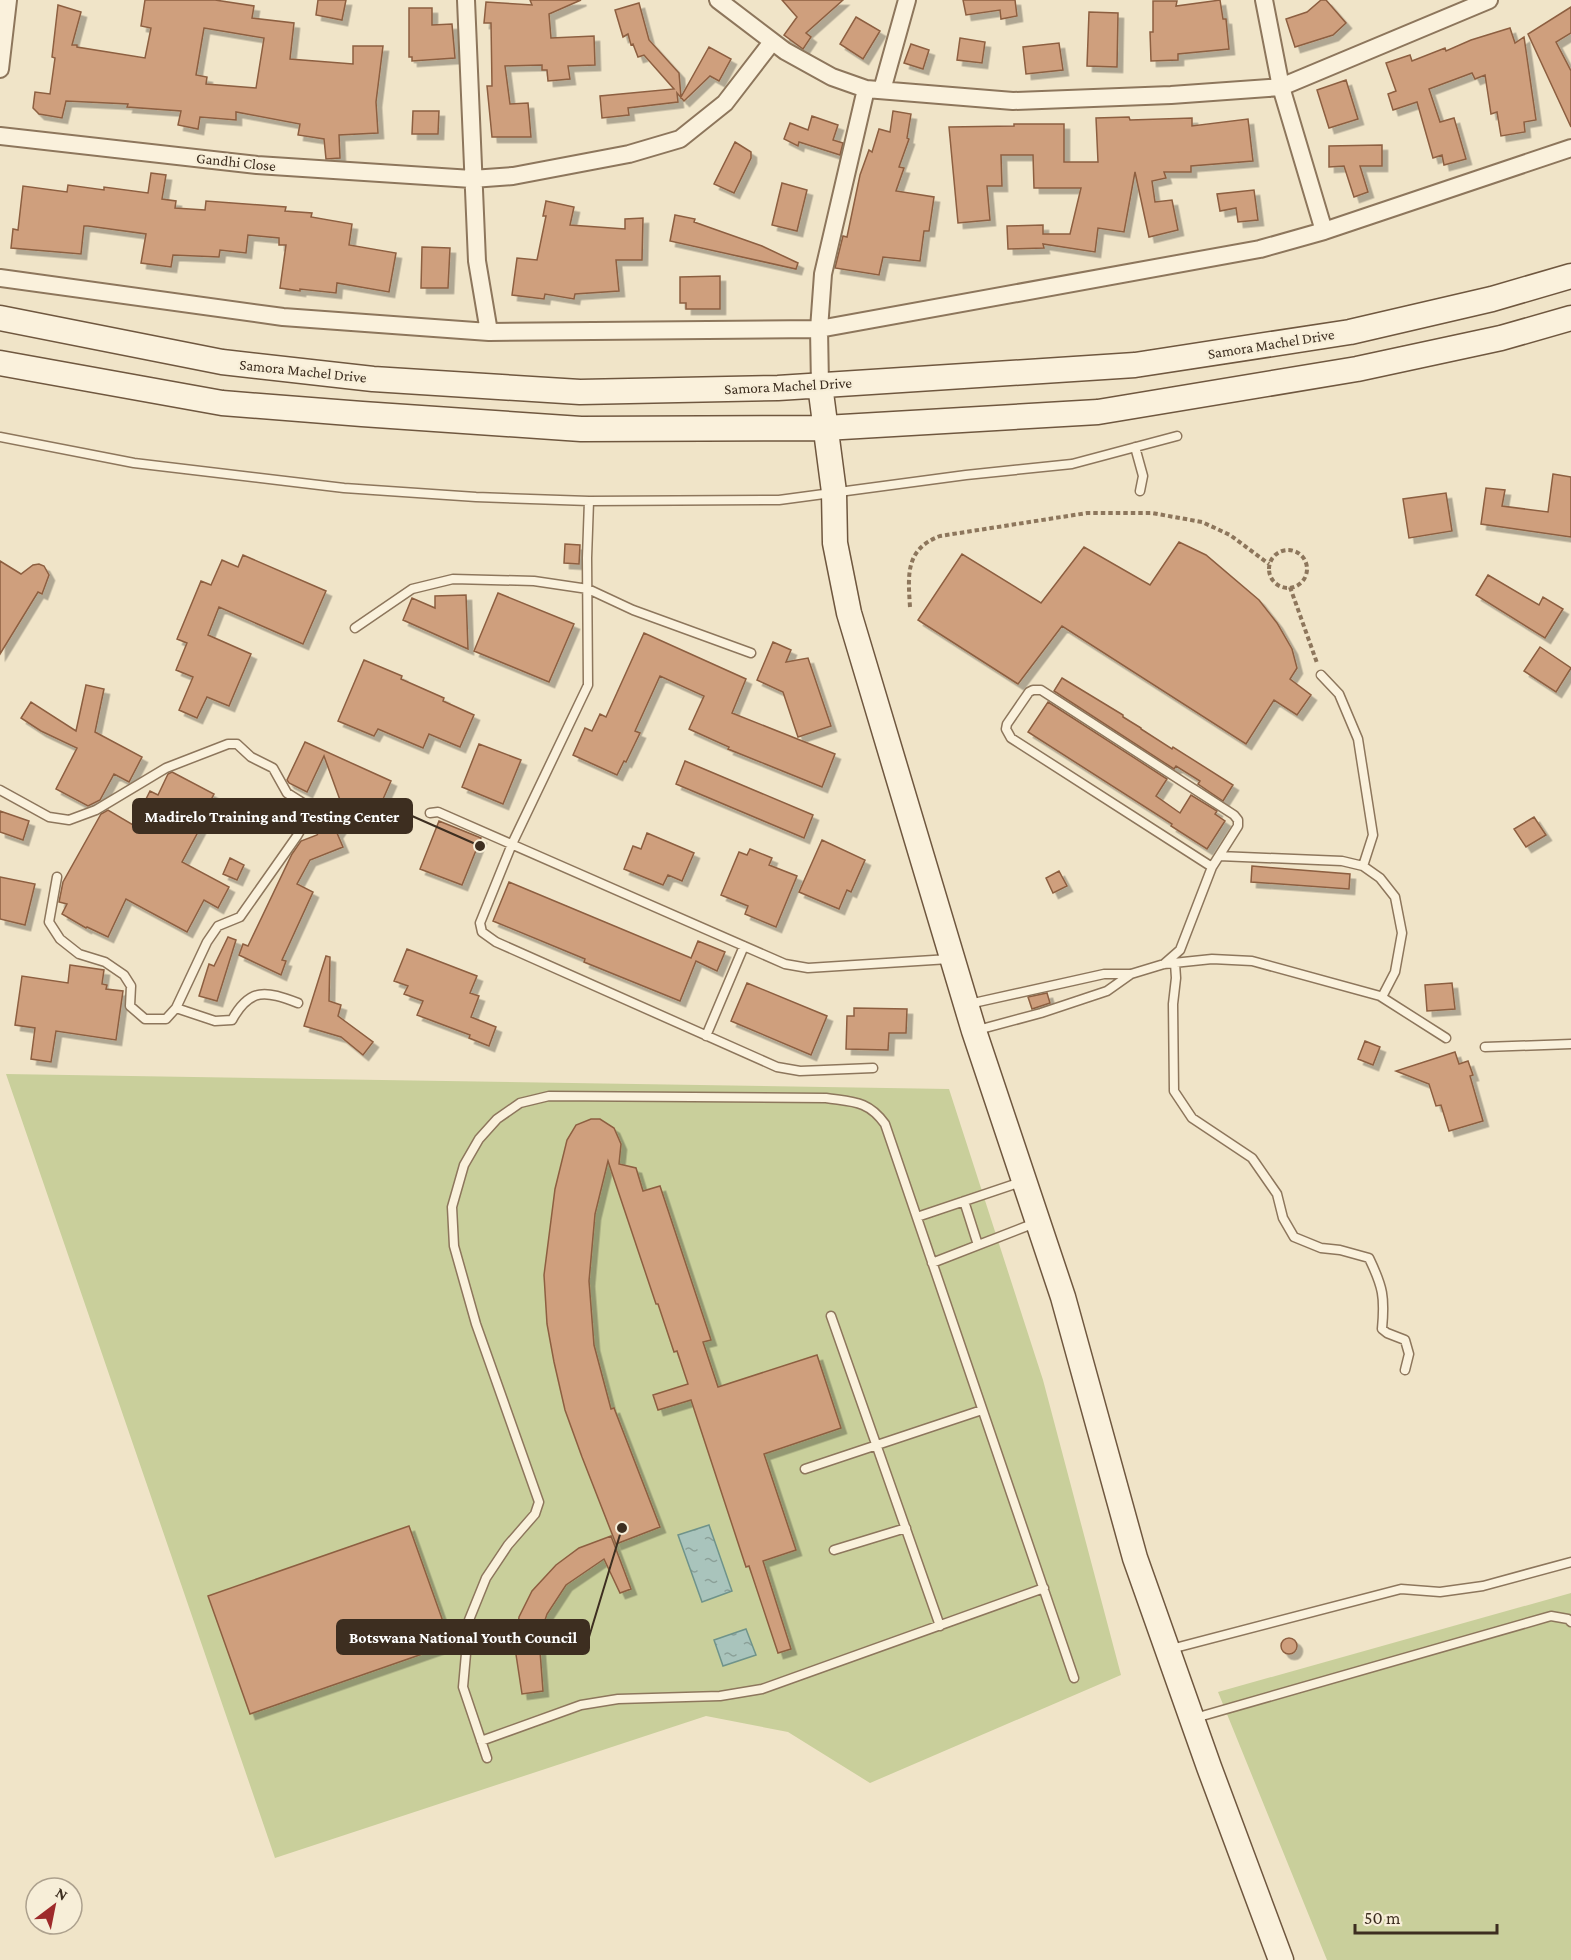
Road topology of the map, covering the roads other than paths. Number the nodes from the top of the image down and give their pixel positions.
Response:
1 (8, 0) edge
2 (465, 0) edge
3 (718, 0) edge
4 (907, 0) edge
5 (1264, 0) edge
6 (1489, 0) edge
7 (772, 42) junction
8 (0, 69) edge
9 (1281, 87) junction
10 (874, 90) junction
11 (0, 136) edge
12 (1571, 148) edge
13 (472, 179) junction
14 (1323, 231) junction
15 (1571, 276) edge
16 (0, 278) edge
17 (0, 318) edge
18 (1571, 318) edge
19 (819, 329) junction
20 (489, 332) junction
21 (0, 363) edge
22 (820, 385) junction
23 (825, 428) junction
24 (1177, 436) dead end
25 (0, 437) edge
26 (1135, 447) junction
27 (1140, 491) dead end
28 (834, 492) junction
29 (589, 501) junction
30 (588, 589) junction
31 (355, 628) dead end
32 (751, 652) dead end
33 (1321, 675) road end
34 (0, 790) edge
35 (430, 813) dead end
36 (512, 844) junction
37 (1219, 856) junction
38 (1363, 866) junction
39 (1212, 867) junction
40 (57, 877) dead end
41 (744, 946) junction
42 (953, 959) junction
43 (1175, 963) junction
44 (1164, 964) junction
45 (1131, 974) junction
46 (1382, 998) junction
47 (298, 1003) dead end
48 (966, 1004) junction
49 (176, 1008) junction
50 (974, 1031) junction
51 (706, 1036) junction
52 (1446, 1038) dead end
53 (1571, 1044) edge
54 (1485, 1047) dead end
55 (873, 1068) dead end
56 (1025, 1181) junction
57 (964, 1202) junction
58 (917, 1217) junction
59 (1038, 1222) junction
60 (978, 1245) junction
61 (932, 1263) junction
62 (831, 1316) dead end
63 (1405, 1370) dead end
64 (982, 1410) junction
65 (877, 1446) junction
66 (805, 1469) dead end
67 (906, 1528) junction
68 (834, 1550) dead end
69 (1571, 1562) edge
70 (1044, 1588) junction
71 (1571, 1622) edge
72 (940, 1626) junction
73 (1167, 1650) junction
74 (1074, 1678) dead end
75 (1192, 1719) junction
76 (480, 1741) junction
77 (487, 1758) dead end
78 (1281, 1960) edge

1 - 8 street
2 - 13 street
3 - 7 street
4 - 10 street
5 - 9 street
6 - 9 street
7 - 10 street
7 - 13 street, Gandhi Close
9 - 10 street
9 - 14 street
10 - 19 street
11 - 13 street, Gandhi Close
12 - 14 street
13 - 20 street
14 - 19 street
15 - 22 main road, Samora Machel Drive
16 - 20 street
17 - 22 main road, Samora Machel Drive
18 - 23 main road
19 - 20 street
19 - 22 street
21 - 23 main road
22 - 23 main road
23 - 28 main road
24 - 26 lane
25 - 29 lane
26 - 27 lane
26 - 28 lane
28 - 29 lane
28 - 42 main road
29 - 30 lane
30 - 31 lane
30 - 32 lane
30 - 36 lane
33 - 38 lane
34 - 49 lane
35 - 36 lane
36 - 41 lane
36 - 51 lane
37 - 38 lane
37 - 39 lane
37 - 39 lane
38 - 46 lane
39 - 44 lane
40 - 49 lane
41 - 42 lane
41 - 51 lane
42 - 48 main road
43 - 44 lane
43 - 46 lane
43 - 63 lane
44 - 45 lane
45 - 48 lane
45 - 50 lane
46 - 52 lane
47 - 49 lane
48 - 50 main road
50 - 56 main road
51 - 55 lane
53 - 54 lane
56 - 57 lane
56 - 59 main road
57 - 58 lane
57 - 60 lane
58 - 61 lane
58 - 76 lane
59 - 60 lane
59 - 73 main road
60 - 61 lane
61 - 64 lane
62 - 65 lane
64 - 65 lane
64 - 70 lane
65 - 66 lane
65 - 67 lane
67 - 68 lane
67 - 72 lane
69 - 73 lane
70 - 72 lane
70 - 74 lane
71 - 75 lane
72 - 76 lane
73 - 75 main road
75 - 78 main road
76 - 77 lane

